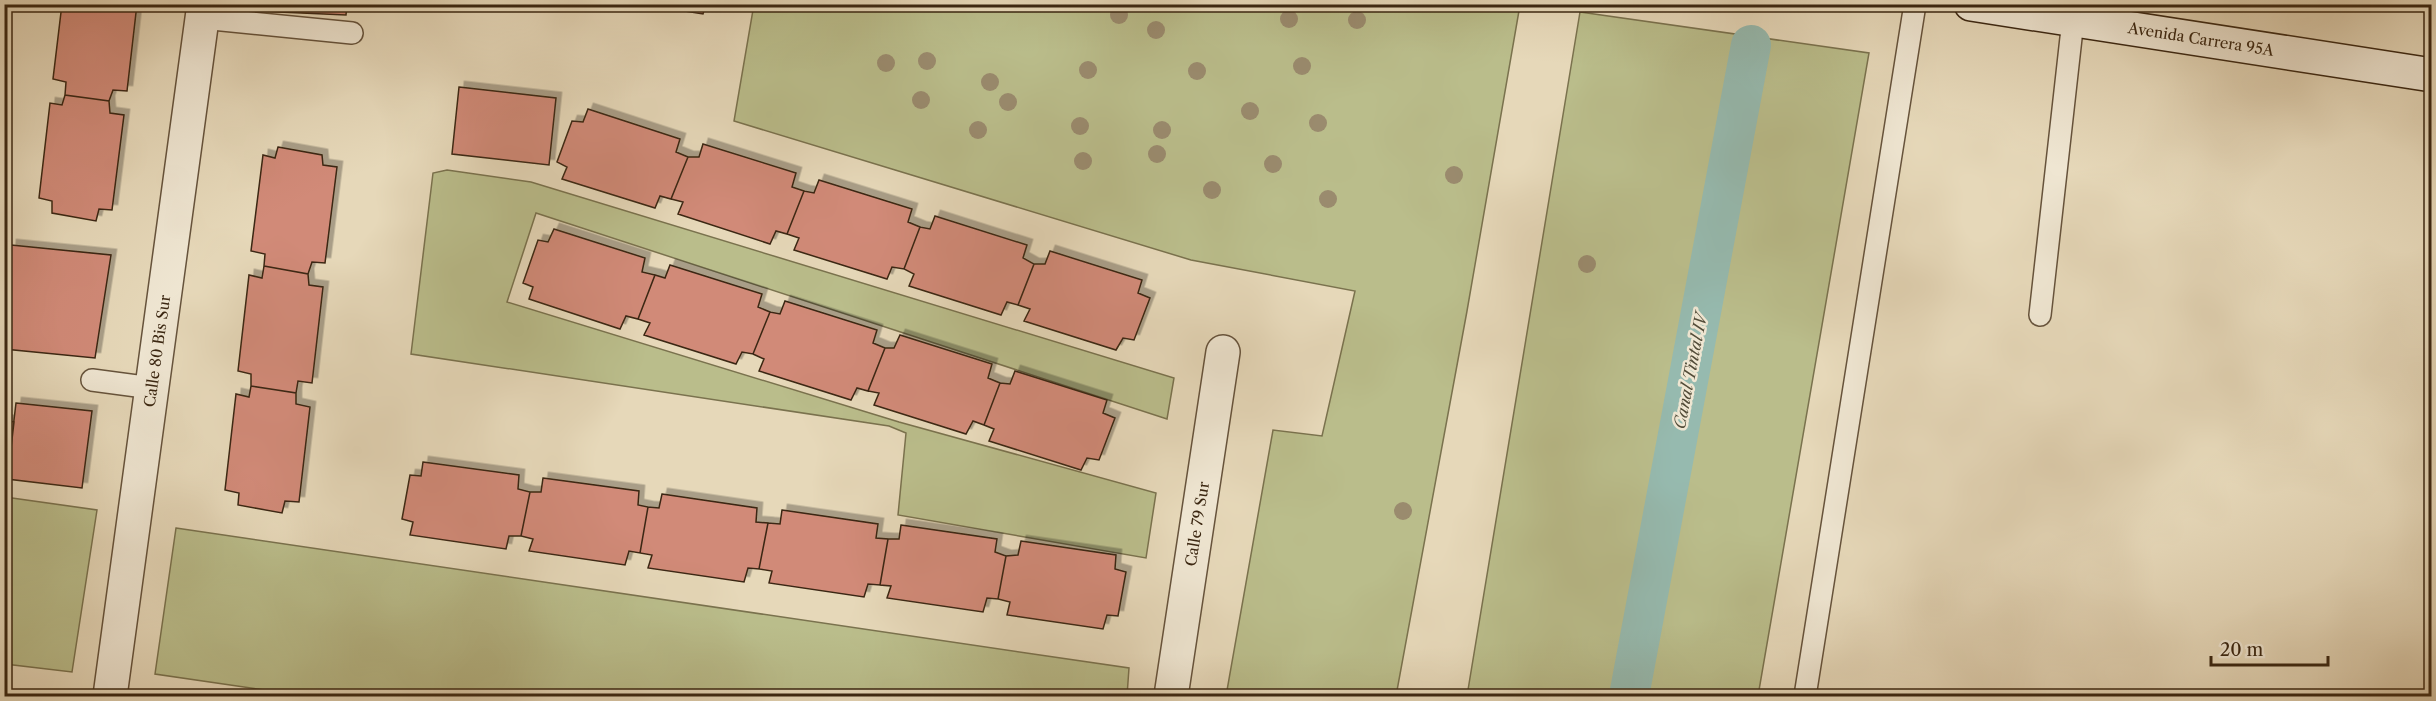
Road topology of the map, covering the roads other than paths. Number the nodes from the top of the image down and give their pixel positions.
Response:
1 (1915, 4) edge
2 (1971, 4) edge
3 (203, 11) edge
4 (2127, 17) edge
5 (2073, 20) junction
6 (352, 33) dead end
7 (2432, 75) edge
8 (2040, 315) dead end
9 (1223, 352) dead end
10 (92, 380) dead end
11 (152, 388) junction
12 (110, 696) edge
13 (1171, 696) edge
14 (1805, 696) edge

1 - 14 lane
2 - 5 street, Avenida Carrera 95A
3 - 6 lane
3 - 11 street, Calle 80 Bis Sur
4 - 5 street, Avenida Carrera 95A
4 - 7 street, Avenida Carrera 95A
5 - 8 lane
9 - 13 street, Calle 79 Sur
10 - 11 lane
11 - 12 street, Calle 80 Bis Sur

